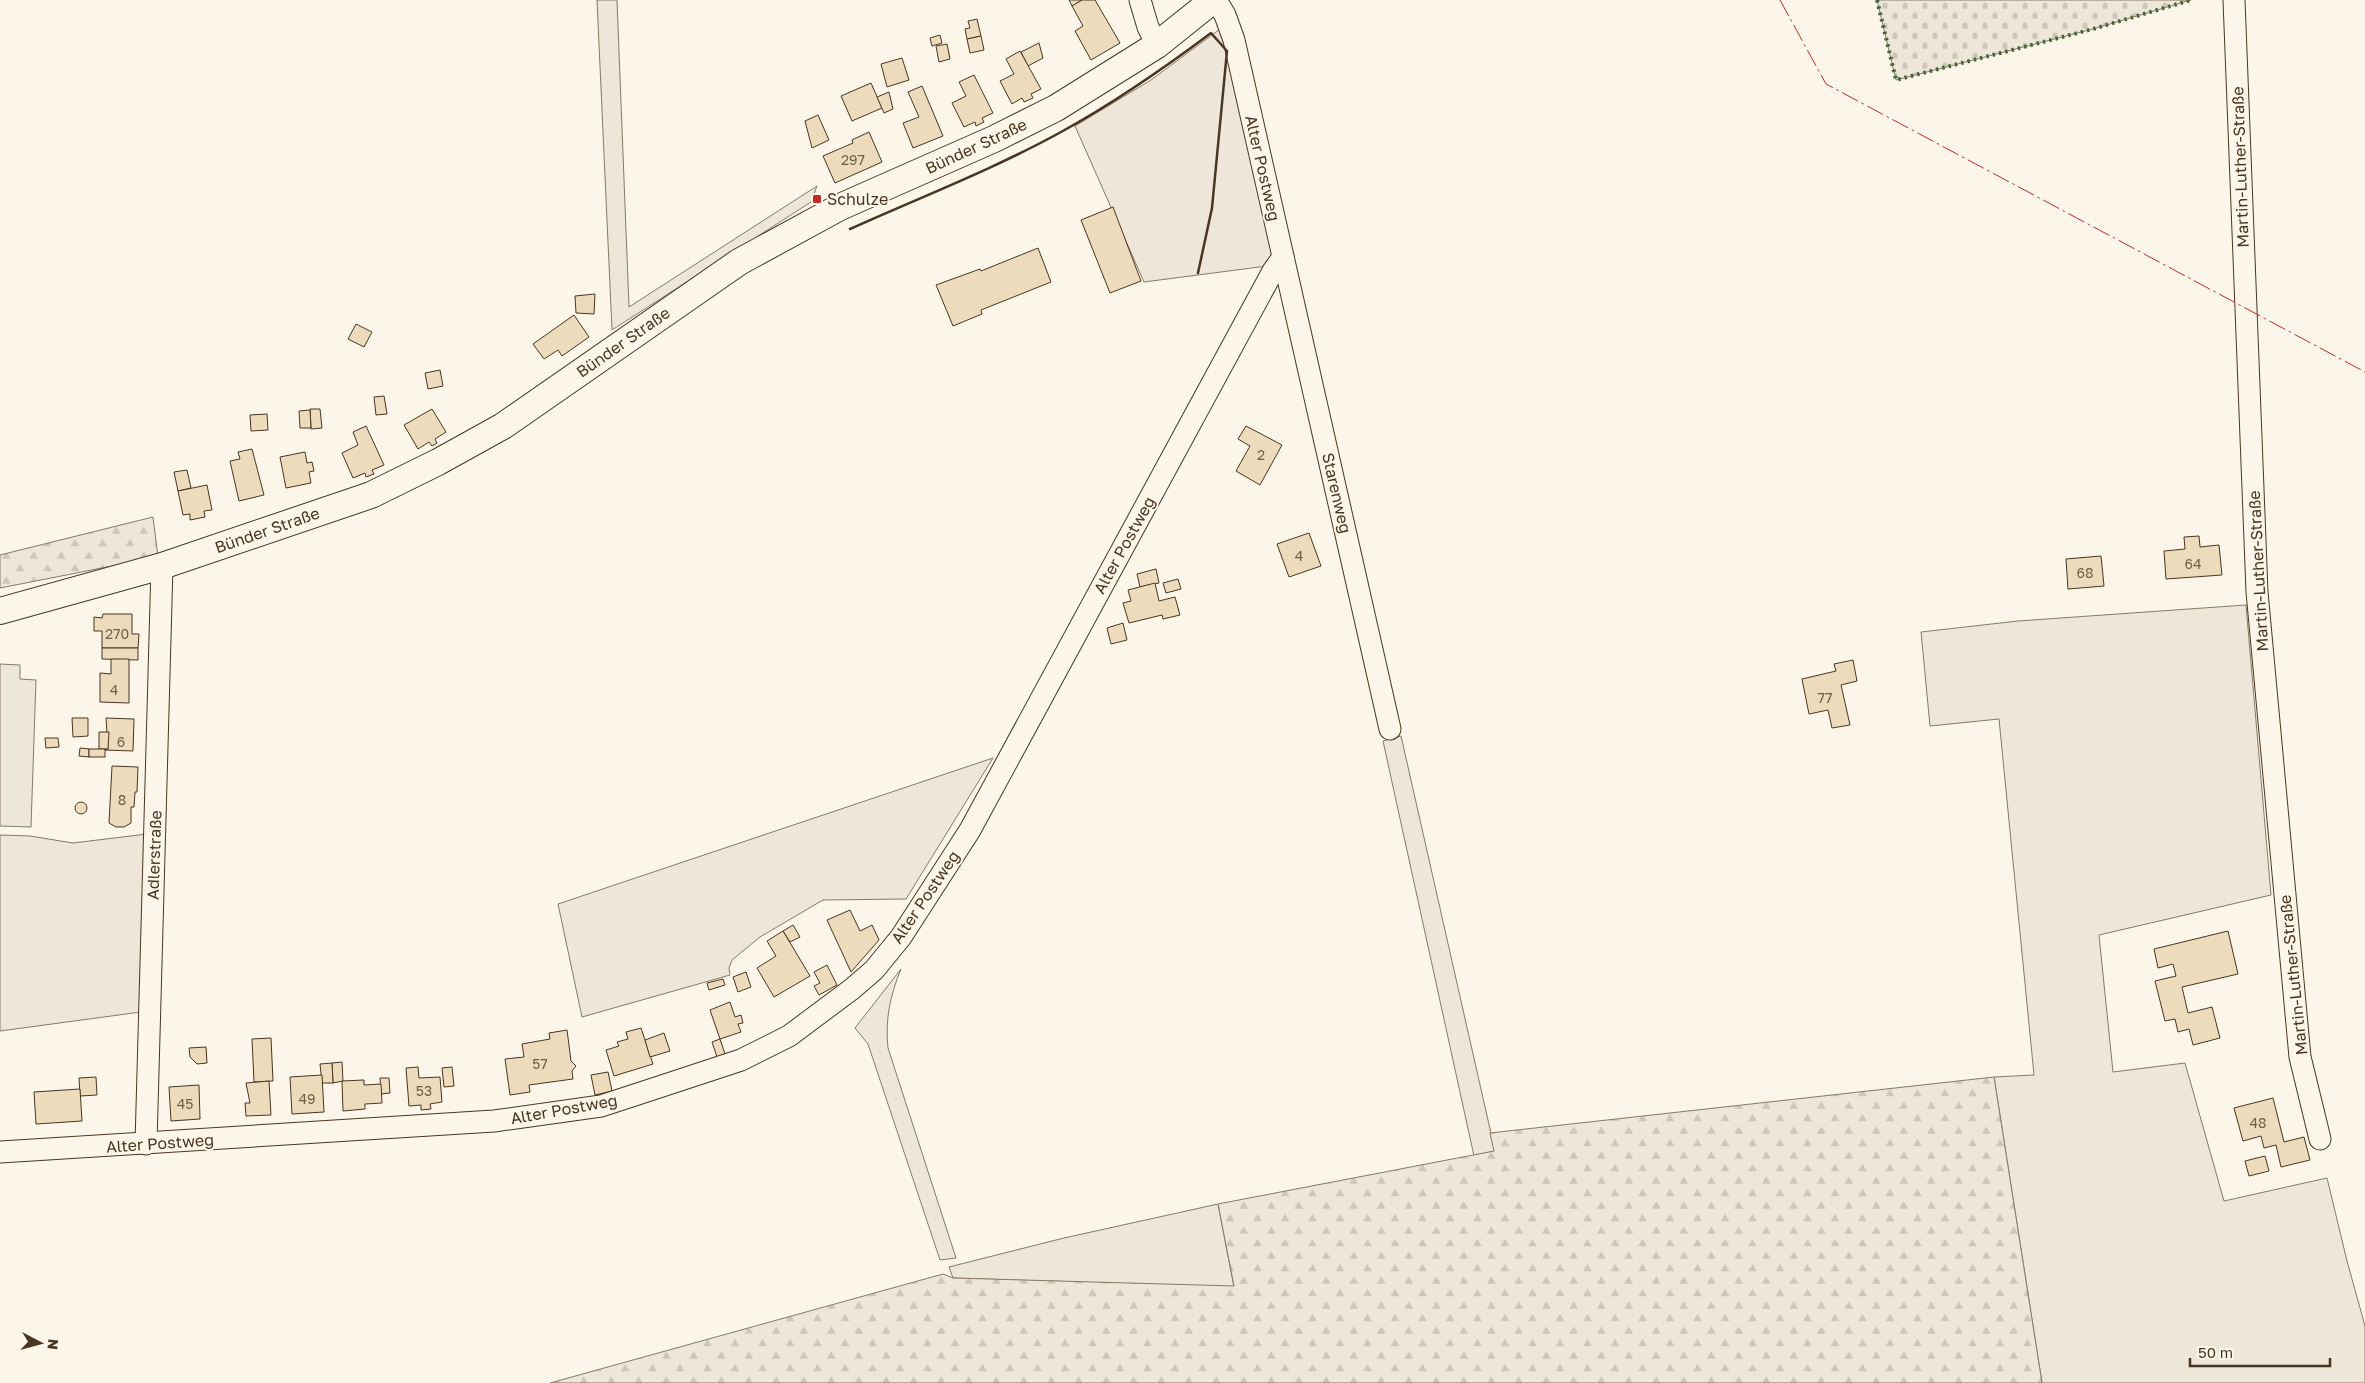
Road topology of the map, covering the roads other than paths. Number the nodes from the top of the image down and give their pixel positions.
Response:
1 (1140, 0) edge
2 (1214, 0) edge
3 (2234, 0) edge
4 (1157, 45) junction
5 (1283, 257) junction
6 (162, 566) junction
7 (0, 611) edge
8 (1390, 729) dead end
9 (2320, 1139) dead end
10 (146, 1144) junction
11 (0, 1152) edge

1 - 4 street
2 - 4 main road, Bünder Straße
2 - 5 street, Alter Postweg
3 - 9 street, Martin-Luther-Straße
4 - 6 main road, Bünder Straße
5 - 8 street, Starenweg
5 - 10 street, Alter Postweg
6 - 7 main road, Bünder Straße
6 - 10 street, Adlerstraße
10 - 11 street, Alter Postweg

